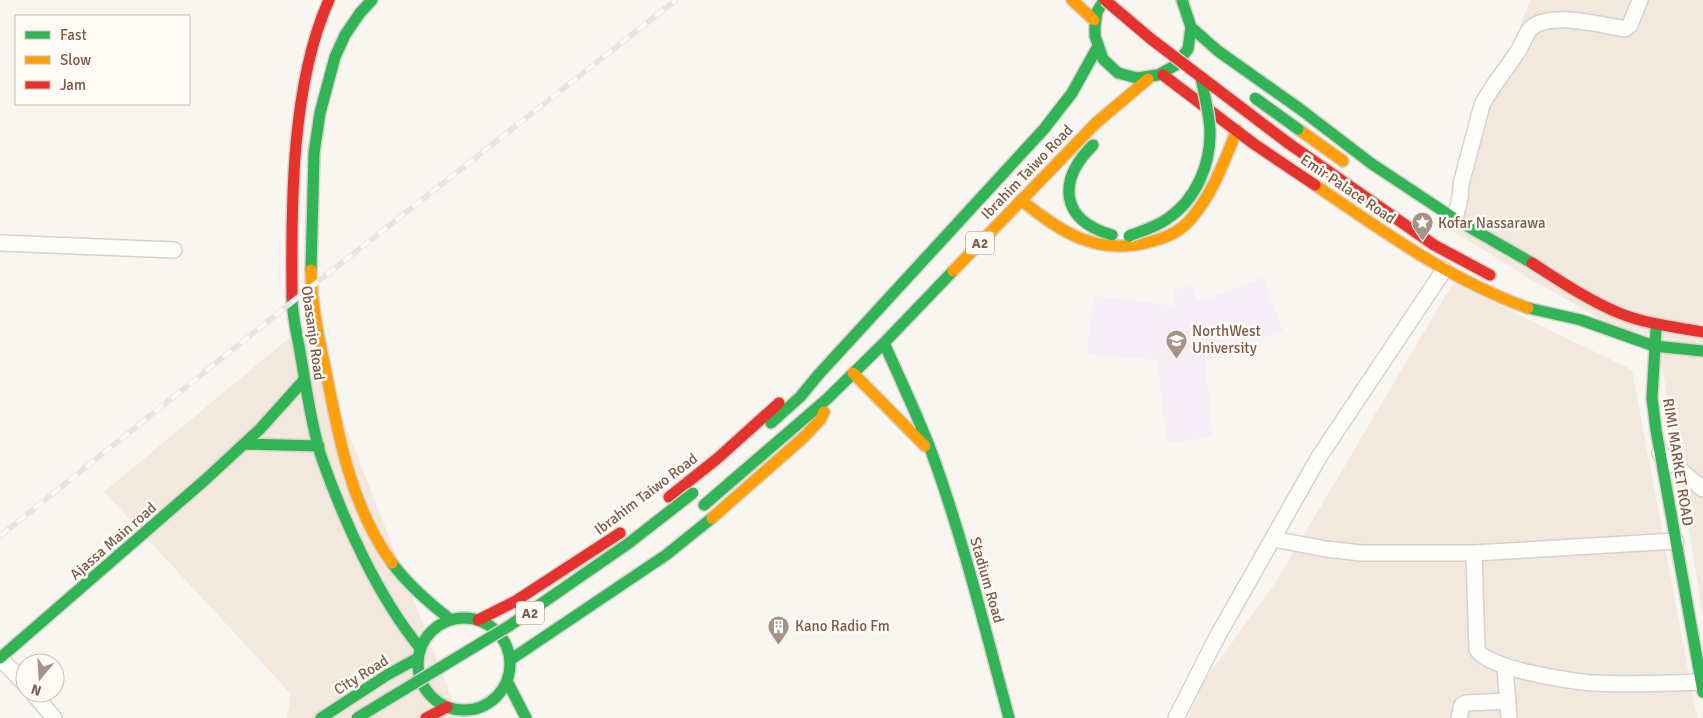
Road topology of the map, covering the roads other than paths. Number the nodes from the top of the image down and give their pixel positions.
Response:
1 (330, 0) edge
2 (372, 0) edge
3 (1072, 0) edge
4 (1104, 0) edge
5 (1182, 0) edge
6 (1197, 0) edge
7 (1640, 0) edge
8 (1188, 11) junction
9 (1094, 20) junction
10 (1192, 28) junction
11 (1179, 40) dead end
12 (1096, 48) junction
13 (1200, 58) dead end
14 (1162, 75) junction
15 (1201, 77) junction
16 (1148, 79) junction
17 (1245, 91) dead end
18 (1128, 95) junction
19 (1113, 123) dead end
20 (1237, 130) junction
21 (1103, 135) dead end
22 (1354, 168) dead end
23 (1021, 200) junction
24 (1454, 219) junction
25 (0, 243) edge
26 (174, 250) dead end
27 (291, 266) junction
28 (312, 266) junction
29 (1513, 266) dead end
30 (1444, 270) junction
31 (1504, 282) dead end
32 (1581, 295) junction
33 (1538, 299) dead end
34 (1581, 320) junction
35 (1656, 324) junction
36 (1703, 332) edge
37 (884, 343) junction
38 (1654, 346) junction
39 (1703, 351) edge
40 (853, 373) junction
41 (819, 374) junction
42 (304, 380) junction
43 (828, 399) junction
44 (244, 444) junction
45 (318, 446) junction
46 (931, 451) junction
47 (1660, 452) junction
48 (1703, 489) edge
49 (701, 508) dead end
50 (642, 518) dead end
51 (628, 528) dead end
52 (1273, 539) junction
53 (1676, 541) junction
54 (1474, 553) junction
55 (451, 620) junction
56 (478, 620) junction
57 (517, 639) dead end
58 (419, 653) junction
59 (494, 654) dead end
60 (0, 658) edge
61 (510, 660) junction
62 (1505, 667) junction
63 (15, 674) edge
64 (506, 681) junction
65 (438, 687) dead end
66 (1702, 687) edge
67 (421, 697) dead end
68 (1508, 701) junction
69 (41, 703) edge
70 (452, 708) junction
71 (54, 718) edge
72 (321, 718) edge
73 (357, 718) edge
74 (426, 718) edge
75 (474, 718) edge
76 (526, 718) edge
77 (1009, 718) edge
78 (1176, 718) edge
79 (1460, 718) edge
80 (1509, 718) edge

1 - 27 main road, Obasanjo Road
2 - 28 main road, Obasanjo Road
3 - 9 main road
4 - 9 main road
4 - 15 main road, bridge
5 - 8 main road, A2
6 - 8 main road
7 - 24 street
8 - 10 main road, A2
9 - 12 main road
10 - 14 main road, A2
10 - 24 main road
11 - 13 main road
12 - 16 main road, A2
12 - 41 main road, Ibrahim Taiwo Road / A2
14 - 16 main road, A2
14 - 20 main road, Emir Palace Road
15 - 21 main road, bridge
15 - 31 main road, bridge
16 - 18 main road, Ibrahim Taiwo Road / A2
17 - 22 main road, bridge
18 - 19 main road
18 - 23 main road, Ibrahim Taiwo Road / A2
20 - 23 main road
20 - 30 main road, Emir Palace Road
23 - 37 main road, Ibrahim Taiwo Road / A2
24 - 32 main road
25 - 26 street
27 - 28 main road
27 - 42 main road, Obasanjo Road
28 - 55 main road, Obasanjo Road
29 - 32 main road
30 - 34 main road, Emir Palace Road
30 - 52 street
32 - 35 main road
33 - 34 main road
34 - 38 main road, Emir Palace Road
35 - 36 main road
35 - 38 main road, RIMI MARKET ROAD
37 - 40 main road, Ibrahim Taiwo Road / A2
37 - 46 main road, Stadium Road
38 - 39 main road, Emir Palace Road
38 - 47 main road, RIMI MARKET ROAD
40 - 43 main road, Ibrahim Taiwo Road / A2
40 - 46 main road, Stadium Road
41 - 50 main road, Ibrahim Taiwo Road / A2
41 - 73 main road, Ibrahim Taiwo Road / A2, bridge
42 - 44 main road, Ajassa Main road
42 - 45 main road, Obasanjo Road
43 - 49 main road, Ibrahim Taiwo Road / A2
43 - 61 main road, Ibrahim Taiwo Road / A2
44 - 45 main road
44 - 60 main road, Ajassa Main road
45 - 58 main road, Obasanjo Road
46 - 77 main road, Stadium Road
47 - 48 street
47 - 53 main road, RIMI MARKET ROAD
51 - 56 main road, Ibrahim Taiwo Road / A2
52 - 54 street
52 - 78 street
53 - 54 street
53 - 66 main road, RIMI MARKET ROAD
54 - 62 street
55 - 56 main road
55 - 58 main road
56 - 61 main road
57 - 59 main road, A2
58 - 70 main road
58 - 72 main road, City Road
60 - 63 street
61 - 64 main road
62 - 66 street
62 - 68 street
64 - 70 main road
64 - 76 main road
65 - 67 main road
68 - 79 street
68 - 80 street
69 - 71 street
70 - 74 main road
70 - 75 main road

